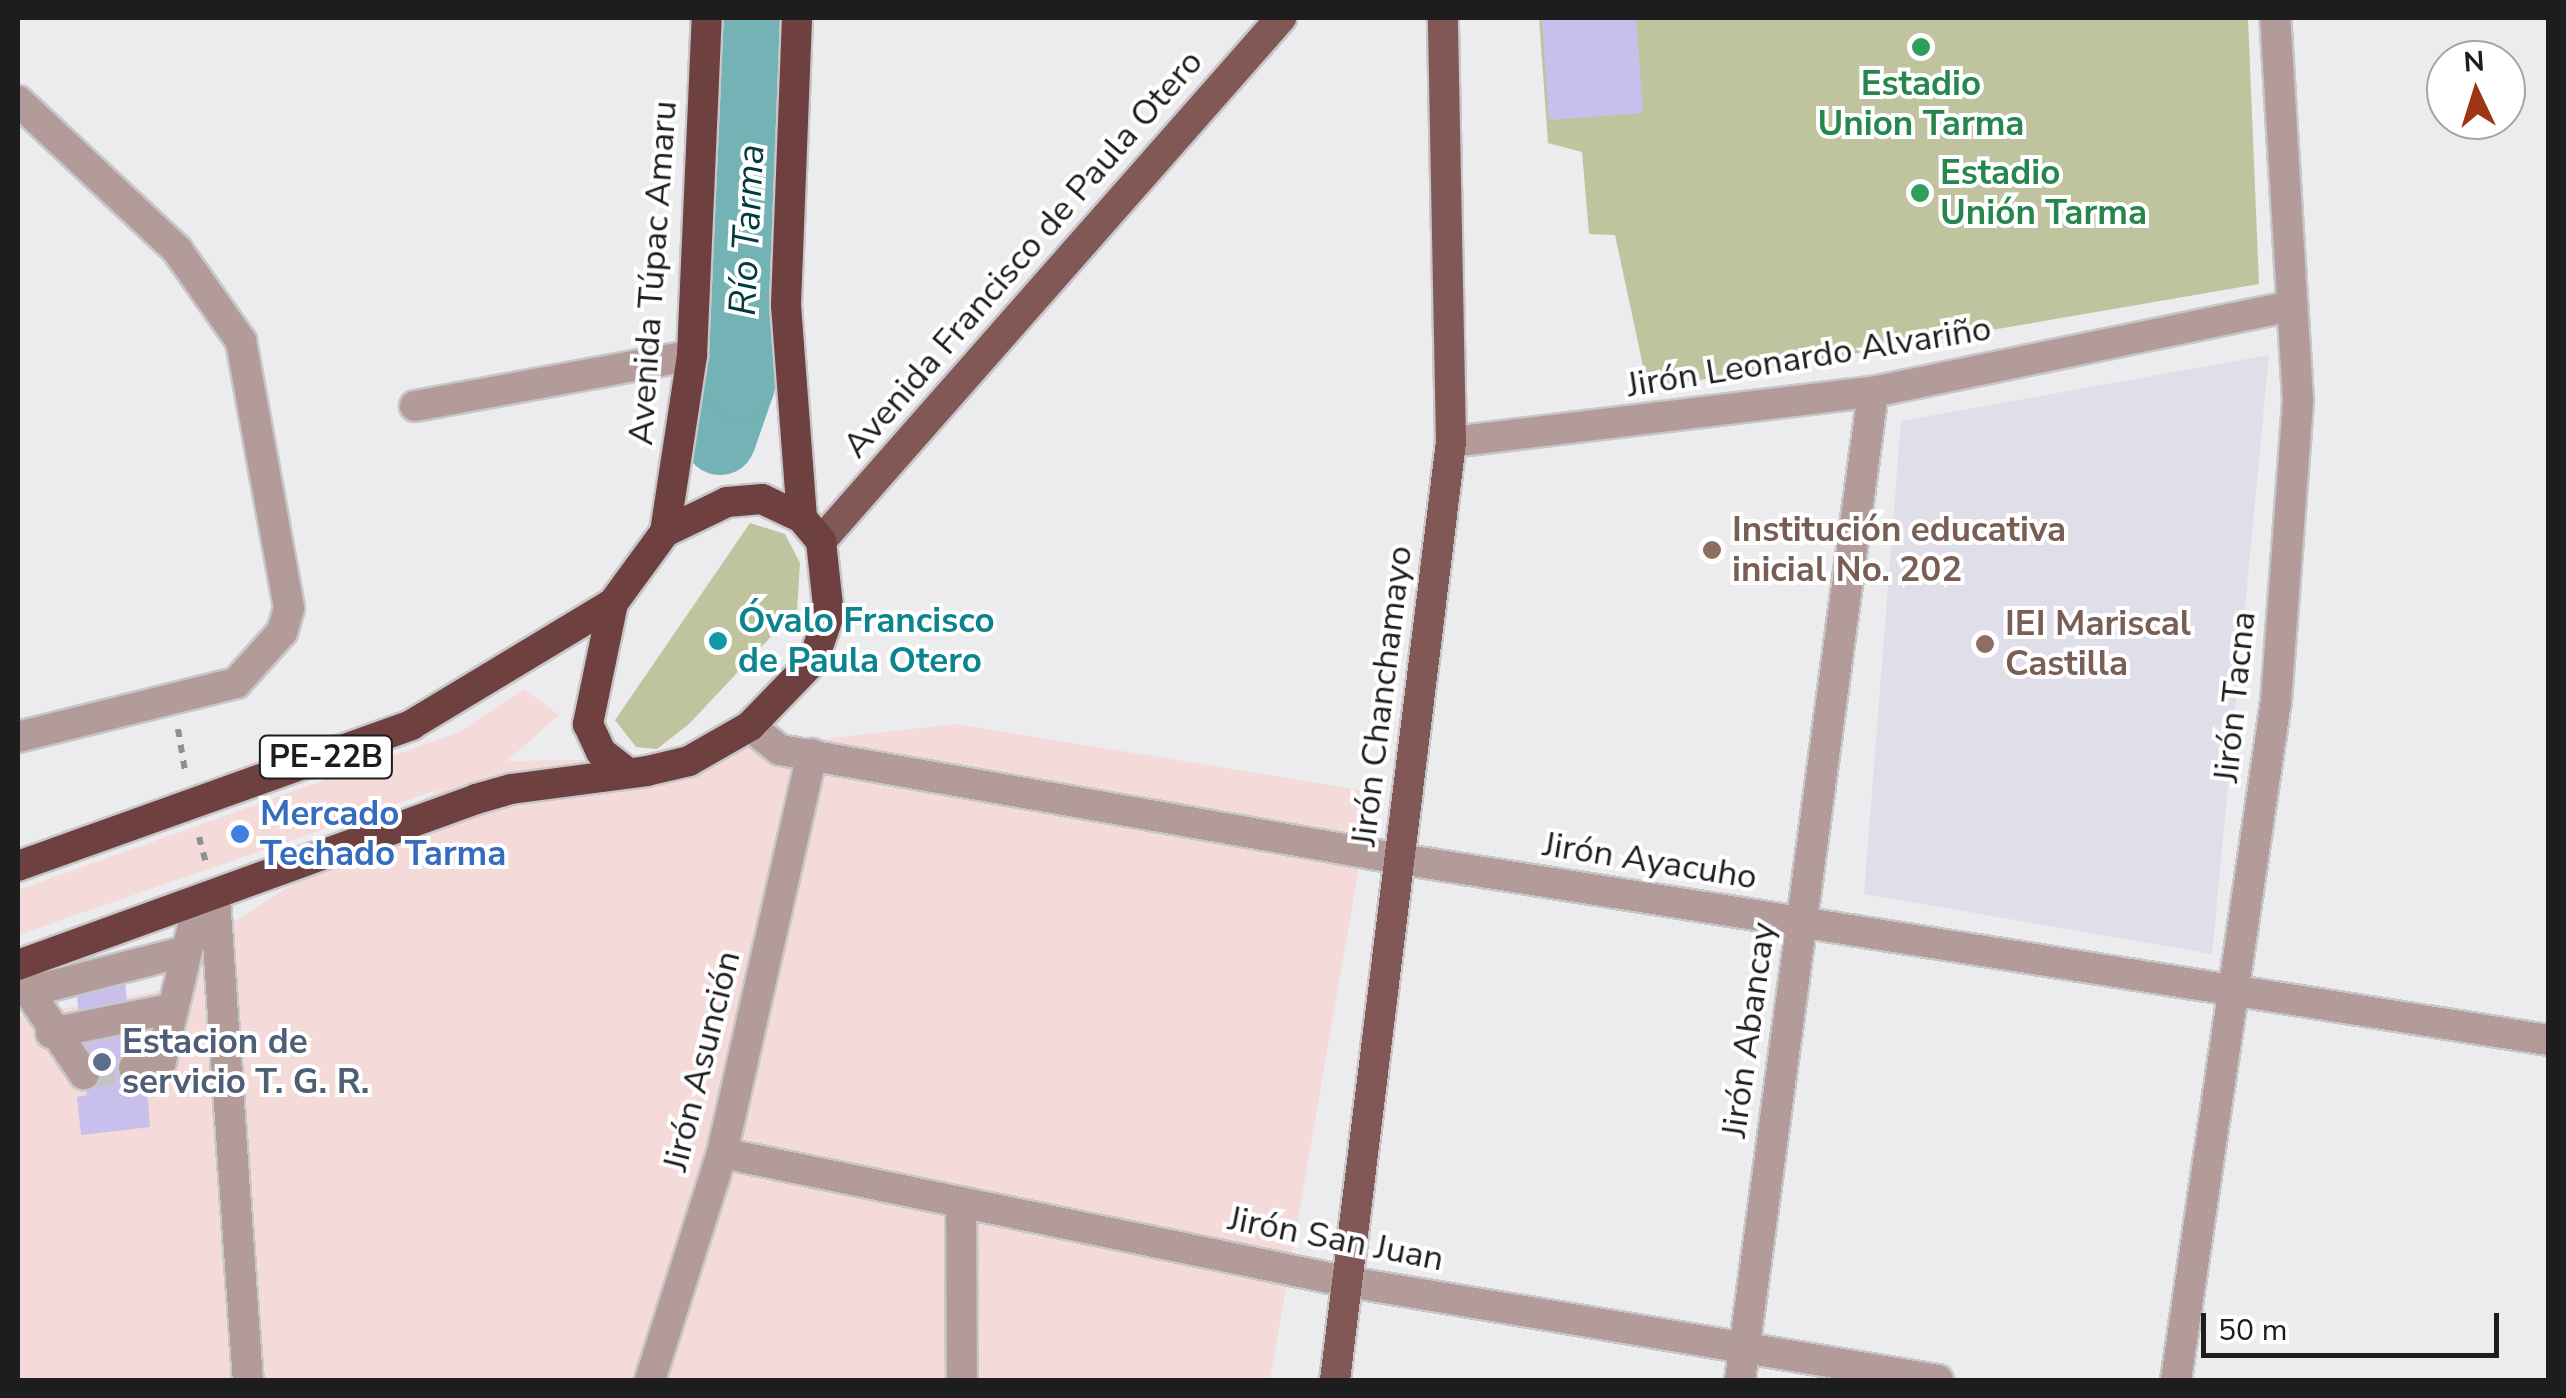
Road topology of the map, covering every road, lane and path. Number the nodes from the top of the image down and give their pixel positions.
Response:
1 (707, 18) edge
2 (797, 18) edge
3 (1281, 18) edge
4 (1443, 18) edge
5 (2275, 18) edge
6 (18, 101) edge
7 (2292, 306) junction
8 (692, 355) junction
9 (1873, 392) junction
10 (415, 406) dead end
11 (1451, 442) junction
12 (812, 530) junction
13 (665, 532) junction
14 (613, 604) junction
15 (174, 704) junction
16 (750, 726) junction
17 (18, 737) edge
18 (812, 754) junction
19 (627, 772) junction
20 (190, 805) junction
21 (1400, 859) junction
22 (18, 866) edge
23 (207, 901) junction
24 (1801, 923) junction
25 (183, 952) junction
26 (21, 977) edge
27 (2233, 994) junction
28 (169, 1009) junction
29 (52, 1033) junction
30 (2548, 1040) edge
31 (134, 1068) tunnel mouth
32 (84, 1074) dead end
33 (722, 1153) junction
34 (961, 1202) junction
35 (1349, 1282) junction
36 (1742, 1366) edge
37 (248, 1380) edge
38 (650, 1380) edge
39 (962, 1380) edge
40 (1335, 1380) edge
41 (1938, 1380) edge
42 (2176, 1380) edge

1 - 8 highway, Avenida Túpac Amaru / PE-22B
2 - 12 highway, PE-22B
3 - 12 main road, Avenida Francisco de Paula Otero
4 - 11 main road, Jirón Chanchamayo
5 - 7 street, Jirón Tacna
6 - 15 street
7 - 9 street, Jirón Leonardo Alvariño
7 - 27 street, Jirón Tacna
8 - 10 street
8 - 13 highway, Avenida Túpac Amaru / PE-22B
9 - 11 street, Jirón Leonardo Alvariño
9 - 24 street, Jirón Abancay
11 - 21 main road, Jirón Chanchamayo
12 - 13 highway, PE-22B
12 - 16 highway, PE-22B
13 - 14 highway, PE-22B
14 - 19 highway, PE-22B
14 - 20 highway, PE-22B
15 - 17 street
15 - 20 path
16 - 18 street, Jirón Ayacuho
16 - 19 highway, PE-22B
18 - 21 street, Jirón Ayacuho
18 - 33 street, Jirón Asunción
19 - 23 highway, PE-22B
20 - 22 highway, PE-22B
20 - 23 path
21 - 24 street, Jirón Ayacuho
21 - 35 main road, Jirón Chanchamayo
23 - 25 street
23 - 26 highway, PE-22B
23 - 37 street
24 - 27 street, Jirón Ayacuho
24 - 36 street, Jirón Abancay
25 - 26 street
25 - 28 street
26 - 29 street
27 - 30 street, Jirón Ayacuho
27 - 42 street, Jirón Tacna
28 - 29 street
28 - 31 street
29 - 32 street
33 - 34 street, Jirón San Juan
33 - 38 street, Jirón Asunción
34 - 35 street, Jirón San Juan
34 - 39 street
35 - 36 street, Jirón San Juan
35 - 40 main road, Jirón Chanchamayo
36 - 41 street, Jirón San Juan

